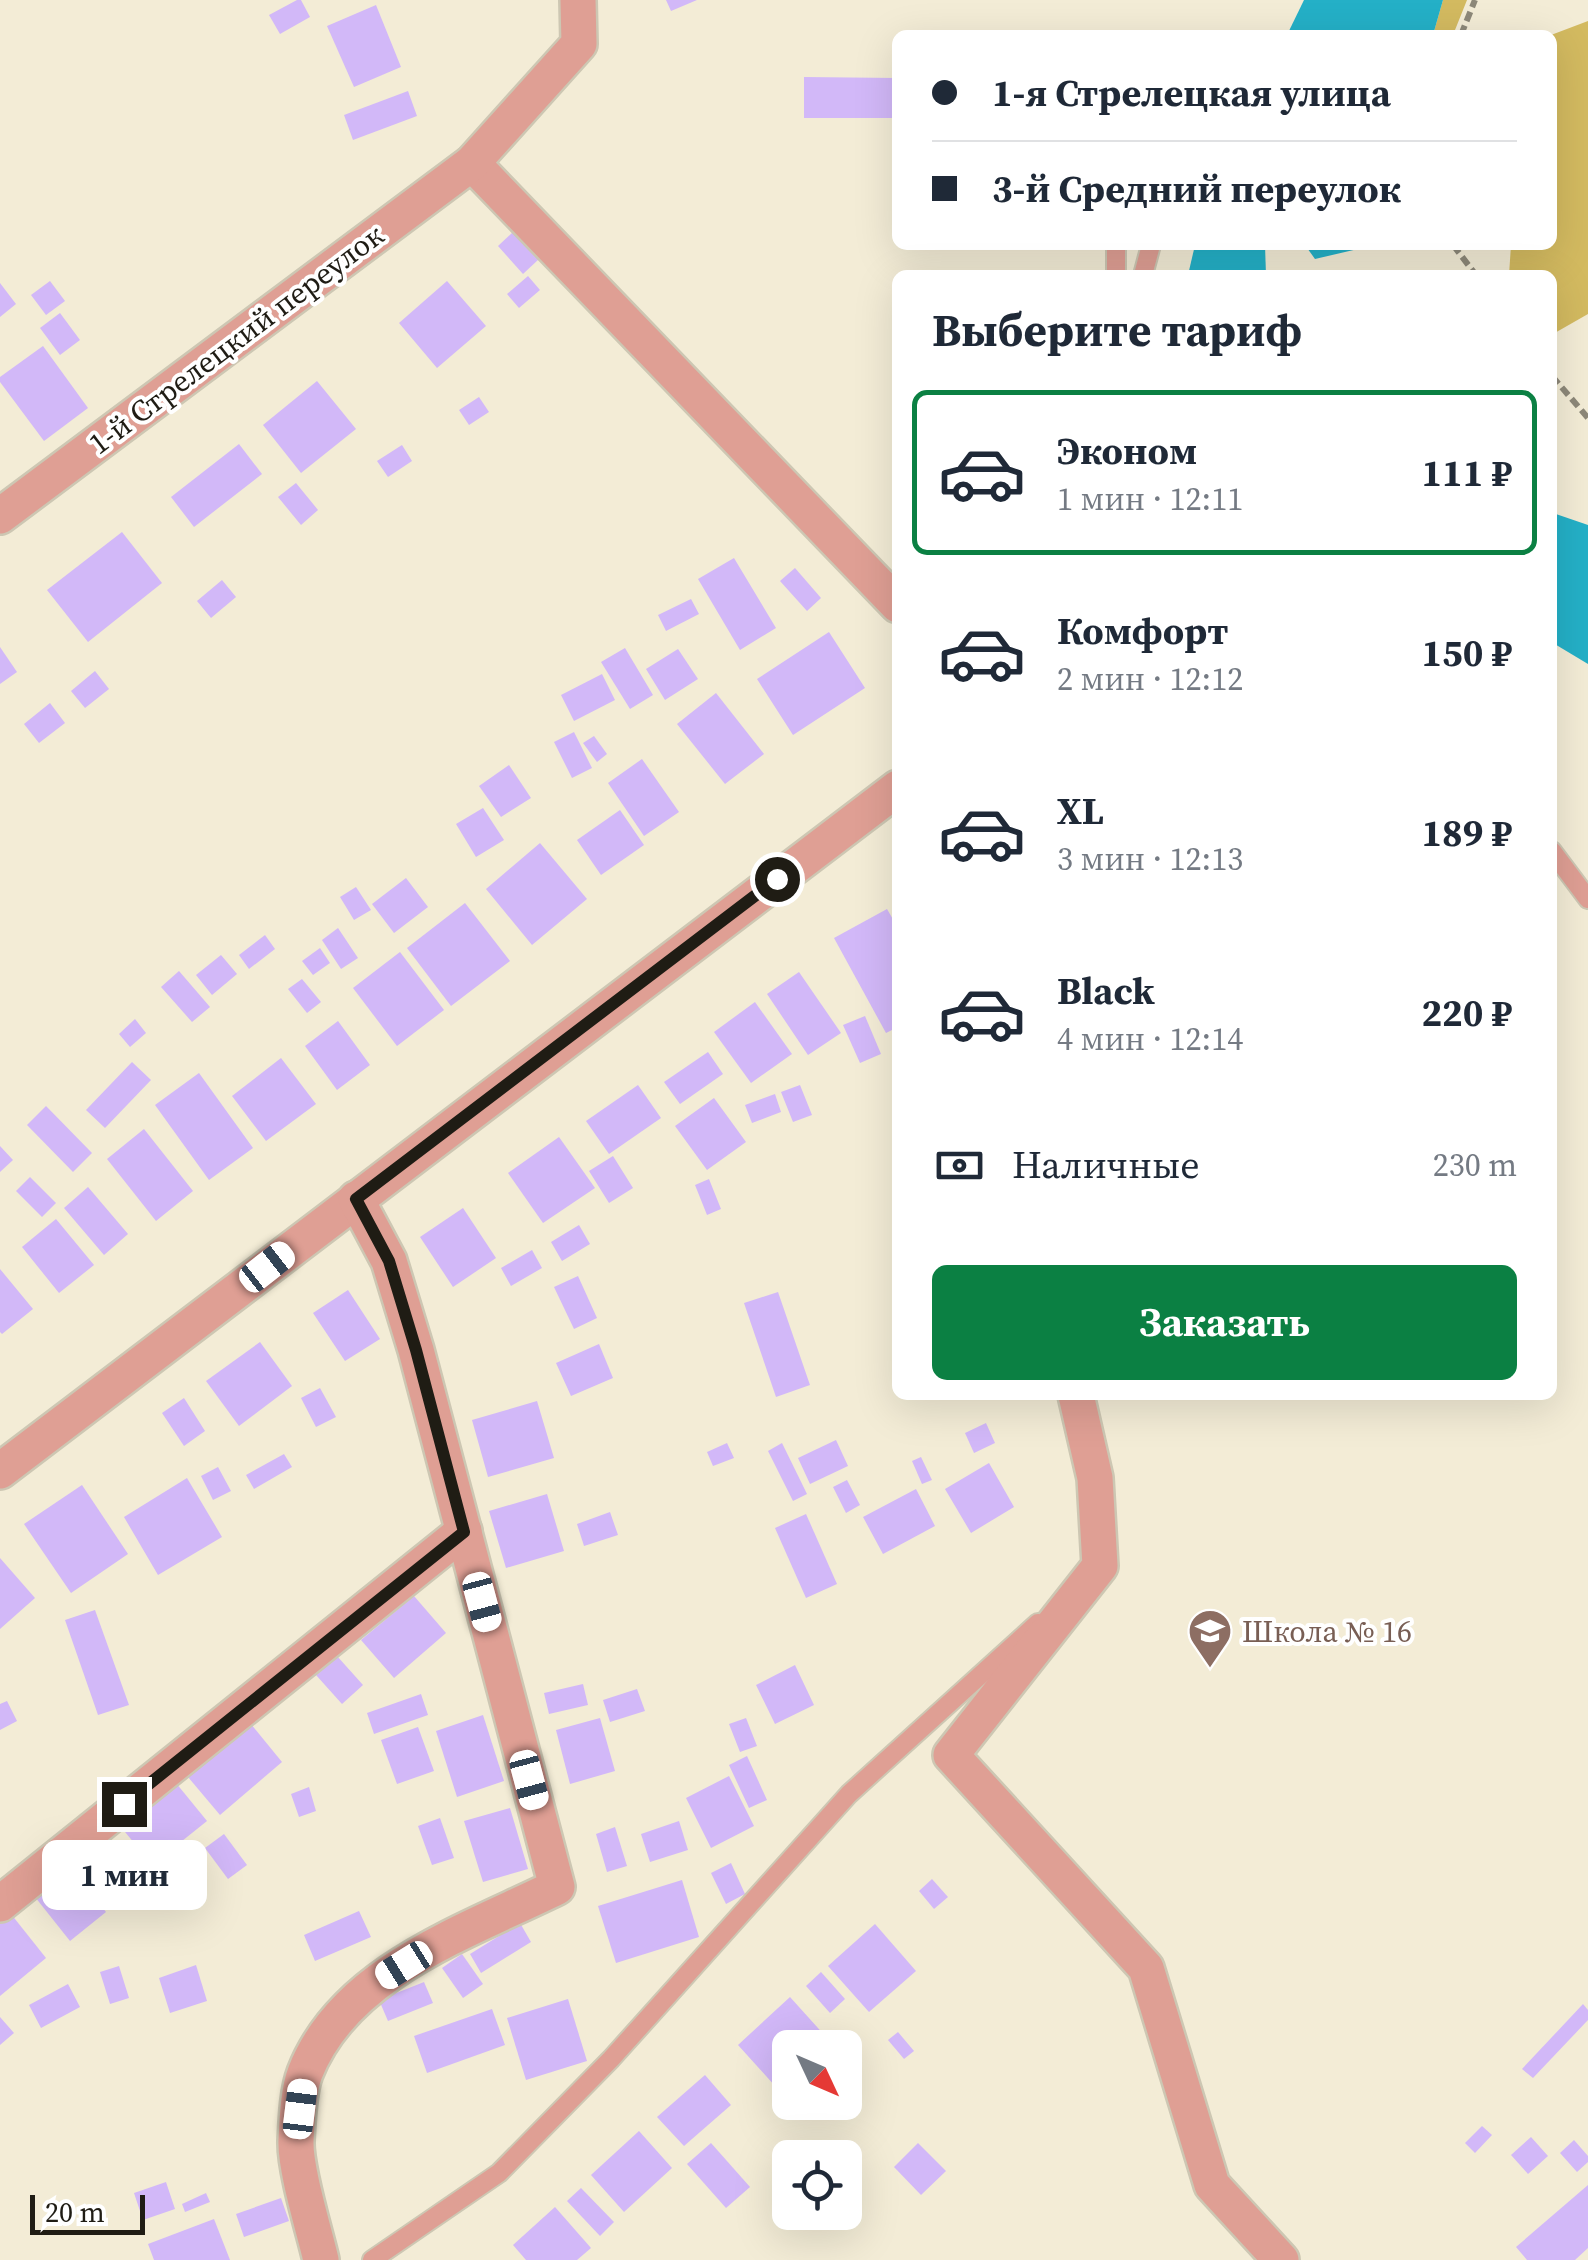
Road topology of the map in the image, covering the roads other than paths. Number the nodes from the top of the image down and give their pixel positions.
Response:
1 (578, 0) edge
2 (472, 163) junction
3 (5, 503) edge
4 (892, 599) edge
5 (892, 793) edge
6 (1557, 858) edge
7 (1588, 900) edge
8 (356, 1199) junction
9 (1077, 1400) edge
10 (0, 1471) edge
11 (464, 1532) junction
12 (1100, 1566) junction
13 (0, 1904) edge
14 (321, 2260) edge
15 (372, 2260) edge
16 (1282, 2260) edge

1 - 2 street, 1-й Стрелецкий переулок
2 - 3 street, 1-й Стрелецкий переулок
2 - 4 street
5 - 8 street
6 - 7 lane
8 - 10 street
8 - 11 street
9 - 12 street
11 - 13 street
11 - 14 street
12 - 15 lane
12 - 16 street

